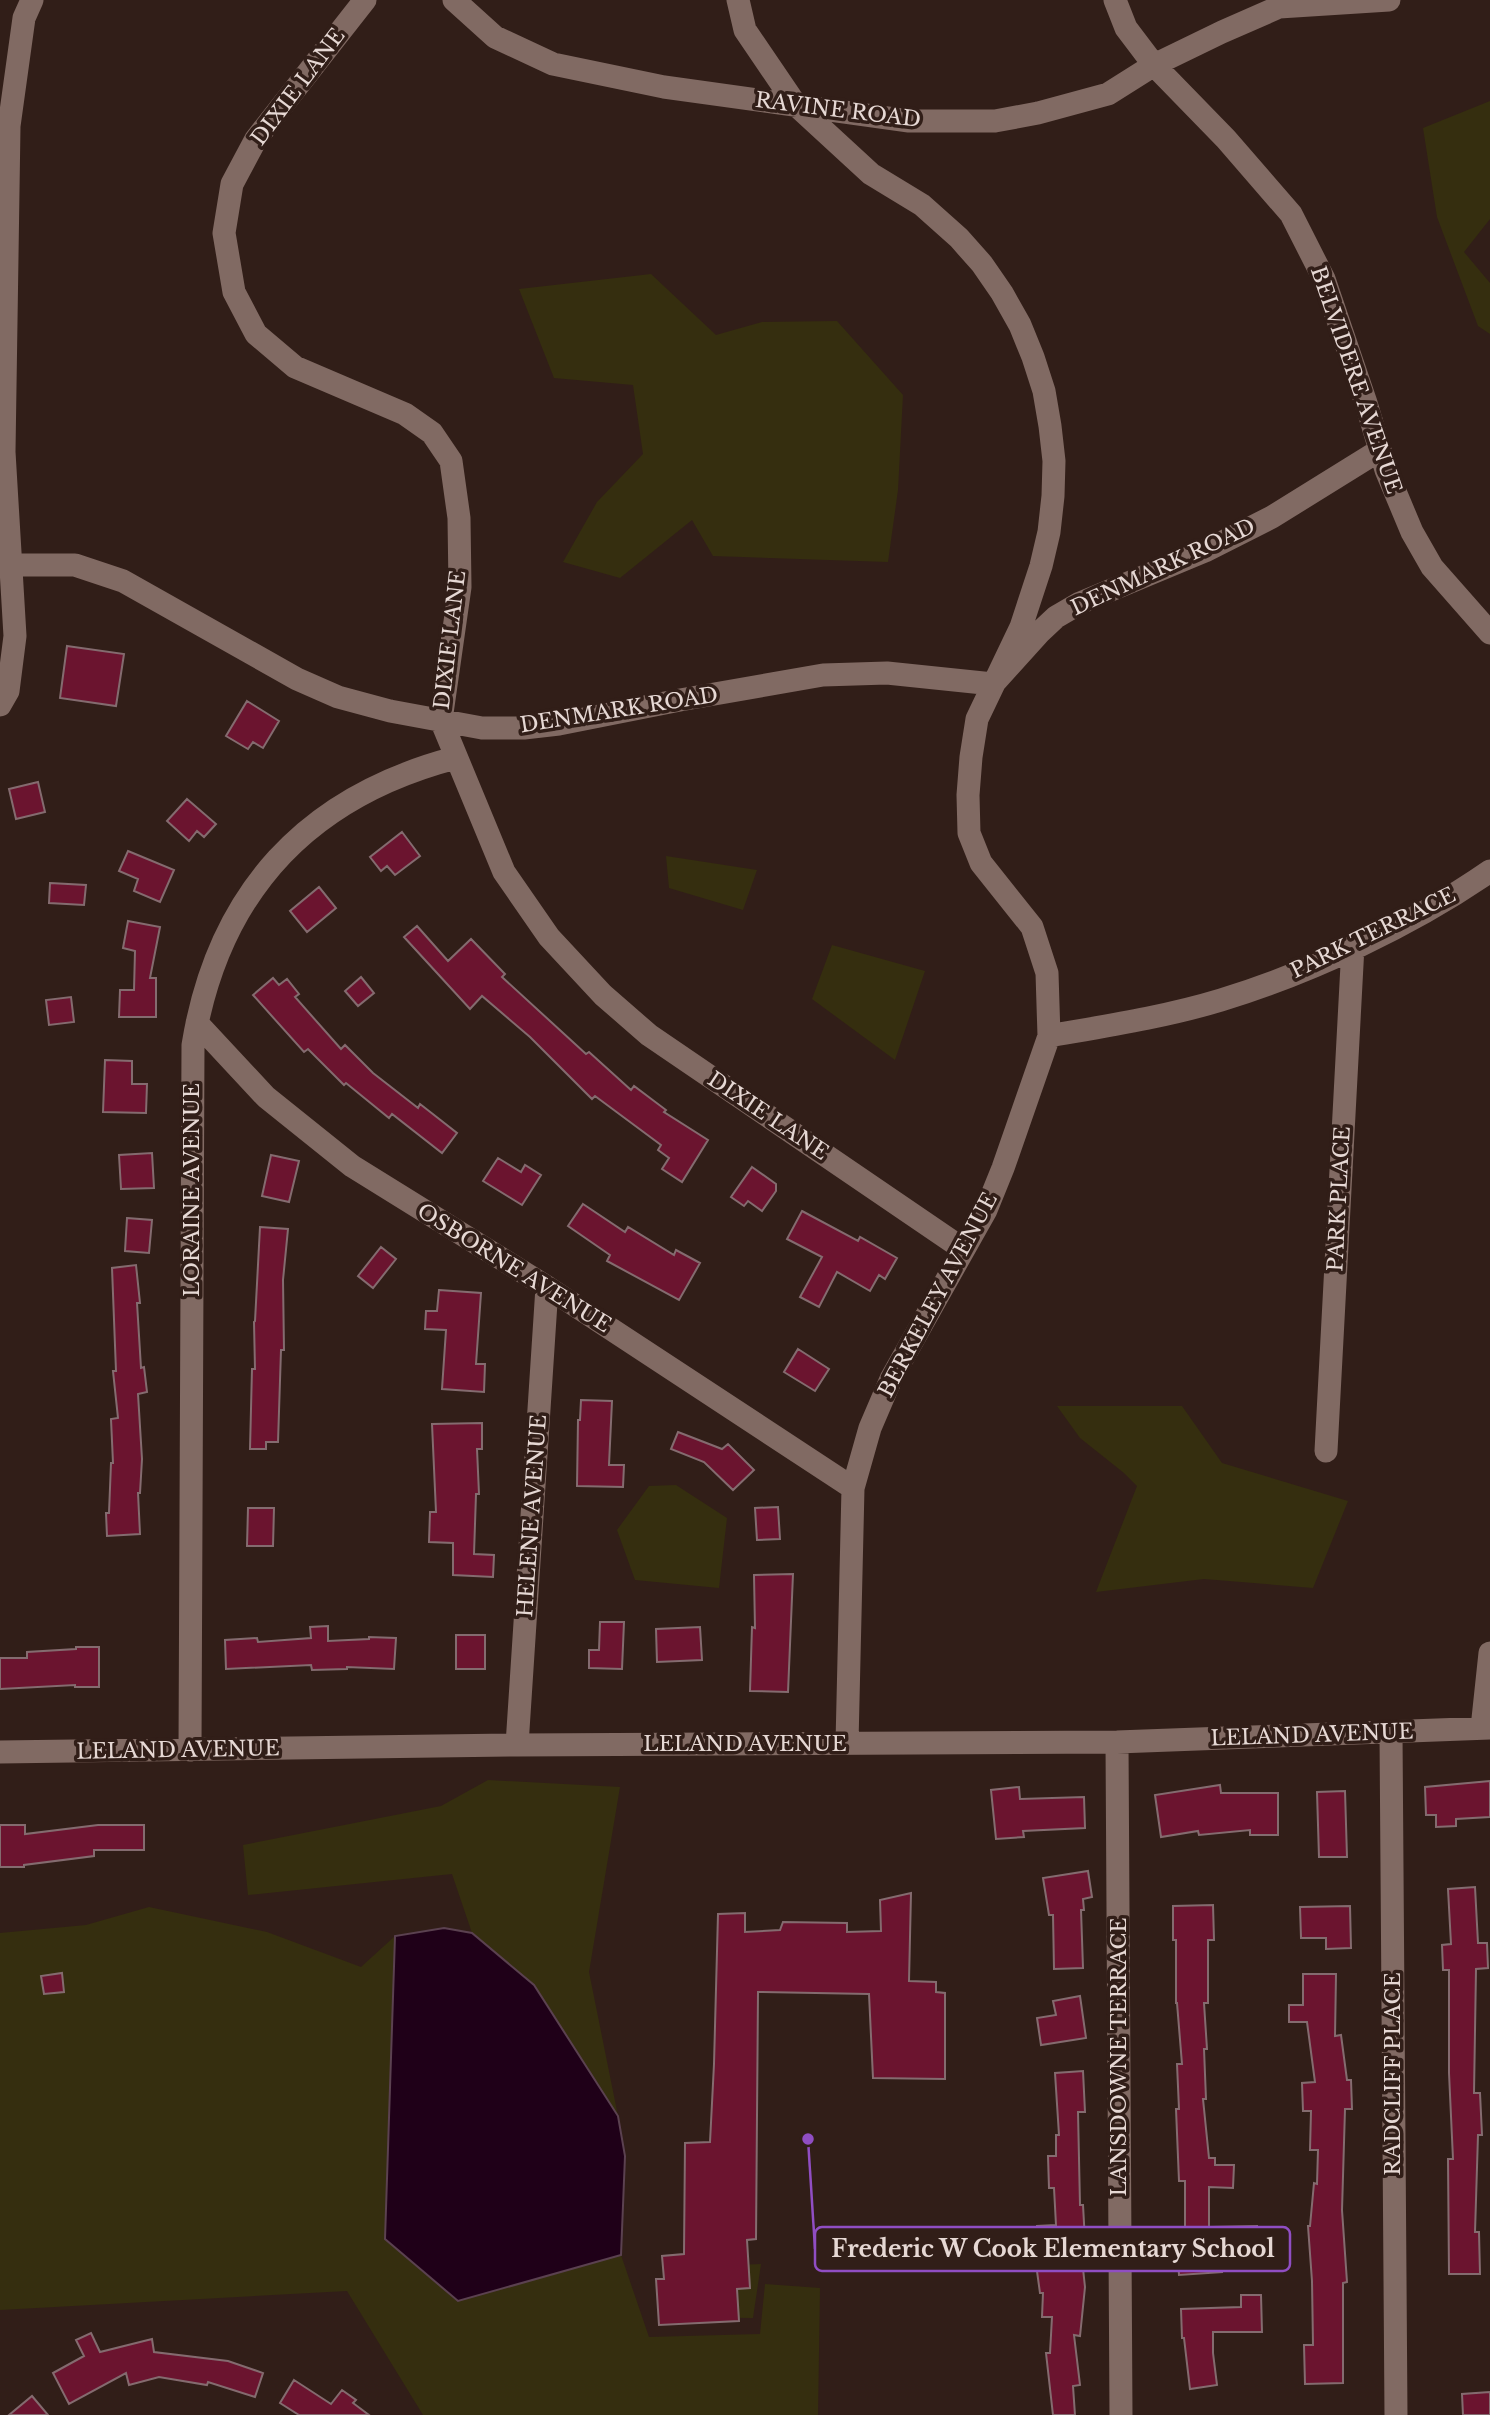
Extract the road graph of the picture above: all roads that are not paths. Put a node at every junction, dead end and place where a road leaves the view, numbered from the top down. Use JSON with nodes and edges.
{"nodes":[{"id":1,"x":32,"y":0,"type":"edge"},
{"id":2,"x":365,"y":0,"type":"edge"},
{"id":3,"x":454,"y":0,"type":"edge"},
{"id":4,"x":737,"y":0,"type":"edge"},
{"id":5,"x":1115,"y":0,"type":"edge"},
{"id":6,"x":1389,"y":0,"type":"edge"},
{"id":7,"x":1154,"y":65,"type":"junction"},
{"id":8,"x":796,"y":106,"type":"junction"},
{"id":9,"x":1380,"y":450,"type":"junction"},
{"id":10,"x":10,"y":565,"type":"junction"},
{"id":11,"x":1490,"y":633,"type":"edge"},
{"id":12,"x":993,"y":684,"type":"junction"},
{"id":13,"x":0,"y":705,"type":"edge"},
{"id":14,"x":440,"y":720,"type":"junction"},
{"id":15,"x":455,"y":758,"type":"junction"},
{"id":16,"x":1490,"y":870,"type":"edge"},
{"id":17,"x":1353,"y":946,"type":"junction"},
{"id":18,"x":197,"y":1023,"type":"junction"},
{"id":19,"x":1049,"y":1036,"type":"junction"},
{"id":20,"x":963,"y":1249,"type":"junction"},
{"id":21,"x":547,"y":1287,"type":"junction"},
{"id":22,"x":1325,"y":1451,"type":"dead end"},
{"id":23,"x":853,"y":1488,"type":"junction"},
{"id":24,"x":1490,"y":1653,"type":"edge"},
{"id":25,"x":1486,"y":1728,"type":"edge"},
{"id":26,"x":1391,"y":1733,"type":"junction"},
{"id":27,"x":1117,"y":1742,"type":"junction"},
{"id":28,"x":847,"y":1743,"type":"junction"},
{"id":29,"x":517,"y":1745,"type":"junction"},
{"id":30,"x":190,"y":1750,"type":"junction"},
{"id":31,"x":0,"y":1752,"type":"edge"},
{"id":32,"x":1121,"y":2415,"type":"edge"},
{"id":33,"x":1396,"y":2415,"type":"edge"}],
"edges":[{"from":1,"to":10,"type":"street"},
{"from":2,"to":14,"type":"street","name":"DIXIE LANE"},
{"from":3,"to":8,"type":"street","name":"RAVINE ROAD"},
{"from":4,"to":8,"type":"street","name":"BERKELEY AVENUE"},
{"from":5,"to":7,"type":"street","name":"BELVIDERE AVENUE"},
{"from":6,"to":7,"type":"street","name":"RAVINE ROAD"},
{"from":7,"to":8,"type":"street","name":"RAVINE ROAD"},
{"from":7,"to":9,"type":"street","name":"BELVIDERE AVENUE"},
{"from":8,"to":12,"type":"street","name":"BERKELEY AVENUE"},
{"from":9,"to":11,"type":"street","name":"BELVIDERE AVENUE"},
{"from":9,"to":12,"type":"street","name":"DENMARK ROAD"},
{"from":10,"to":13,"type":"street"},
{"from":10,"to":14,"type":"street","name":"DENMARK ROAD"},
{"from":12,"to":14,"type":"street","name":"DENMARK ROAD"},
{"from":12,"to":19,"type":"street","name":"BERKELEY AVENUE"},
{"from":14,"to":15,"type":"street","name":"DIXIE LANE"},
{"from":15,"to":18,"type":"street","name":"LORAINE AVENUE"},
{"from":15,"to":20,"type":"street","name":"DIXIE LANE"},
{"from":16,"to":17,"type":"street","name":"PARK TERRACE"},
{"from":17,"to":19,"type":"street","name":"PARK TERRACE"},
{"from":17,"to":22,"type":"street","name":"PARK PLACE"},
{"from":18,"to":21,"type":"street","name":"OSBORNE AVENUE"},
{"from":18,"to":30,"type":"street","name":"LORAINE AVENUE"},
{"from":19,"to":20,"type":"street","name":"BERKELEY AVENUE"},
{"from":20,"to":23,"type":"street","name":"BERKELEY AVENUE"},
{"from":21,"to":23,"type":"street","name":"OSBORNE AVENUE"},
{"from":21,"to":29,"type":"street","name":"HELENE AVENUE"},
{"from":23,"to":28,"type":"street","name":"BERKELEY AVENUE"},
{"from":24,"to":25,"type":"street"},
{"from":25,"to":26,"type":"street","name":"LELAND AVENUE"},
{"from":26,"to":27,"type":"street","name":"LELAND AVENUE"},
{"from":26,"to":33,"type":"street","name":"RADCLIFF PLACE"},
{"from":27,"to":28,"type":"street","name":"LELAND AVENUE"},
{"from":27,"to":32,"type":"street","name":"LANSDOWNE TERRACE"},
{"from":28,"to":29,"type":"street","name":"LELAND AVENUE"},
{"from":29,"to":30,"type":"street","name":"LELAND AVENUE"},
{"from":30,"to":31,"type":"street","name":"LELAND AVENUE"}]}
